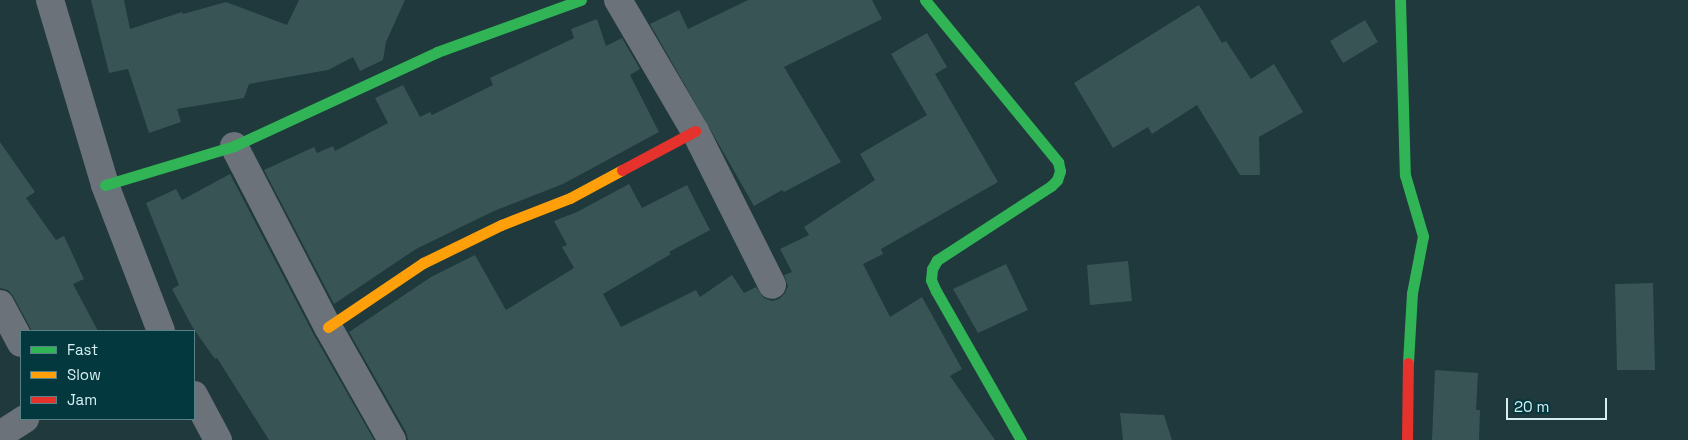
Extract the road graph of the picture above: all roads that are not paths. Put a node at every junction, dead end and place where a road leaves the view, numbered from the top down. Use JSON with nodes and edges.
{"nodes":[{"id":1,"x":50,"y":0,"type":"edge"},
{"id":2,"x":581,"y":0,"type":"edge"},
{"id":3,"x":618,"y":0,"type":"edge"},
{"id":4,"x":925,"y":0,"type":"edge"},
{"id":5,"x":1400,"y":0,"type":"edge"},
{"id":6,"x":695,"y":131,"type":"junction"},
{"id":7,"x":234,"y":146,"type":"junction"},
{"id":8,"x":105,"y":185,"type":"junction"},
{"id":9,"x":772,"y":285,"type":"dead end"},
{"id":10,"x":0,"y":304,"type":"edge"},
{"id":11,"x":328,"y":327,"type":"junction"},
{"id":12,"x":161,"y":330,"type":"edge"},
{"id":13,"x":20,"y":341,"type":"edge"},
{"id":14,"x":195,"y":397,"type":"edge"},
{"id":15,"x":23,"y":420,"type":"edge"},
{"id":16,"x":0,"y":435,"type":"edge"},
{"id":17,"x":218,"y":440,"type":"edge"},
{"id":18,"x":392,"y":440,"type":"edge"},
{"id":19,"x":1021,"y":440,"type":"edge"},
{"id":20,"x":1407,"y":440,"type":"edge"}],
"edges":[{"from":1,"to":8,"type":"street"},
{"from":2,"to":7,"type":"street"},
{"from":3,"to":6,"type":"street"},
{"from":4,"to":19,"type":"street"},
{"from":5,"to":20,"type":"street"},
{"from":6,"to":9,"type":"street"},
{"from":6,"to":11,"type":"street"},
{"from":7,"to":8,"type":"street"},
{"from":7,"to":11,"type":"street"},
{"from":8,"to":12,"type":"street"},
{"from":10,"to":13,"type":"street"},
{"from":11,"to":18,"type":"street"},
{"from":14,"to":17,"type":"street"},
{"from":15,"to":16,"type":"street"}]}
